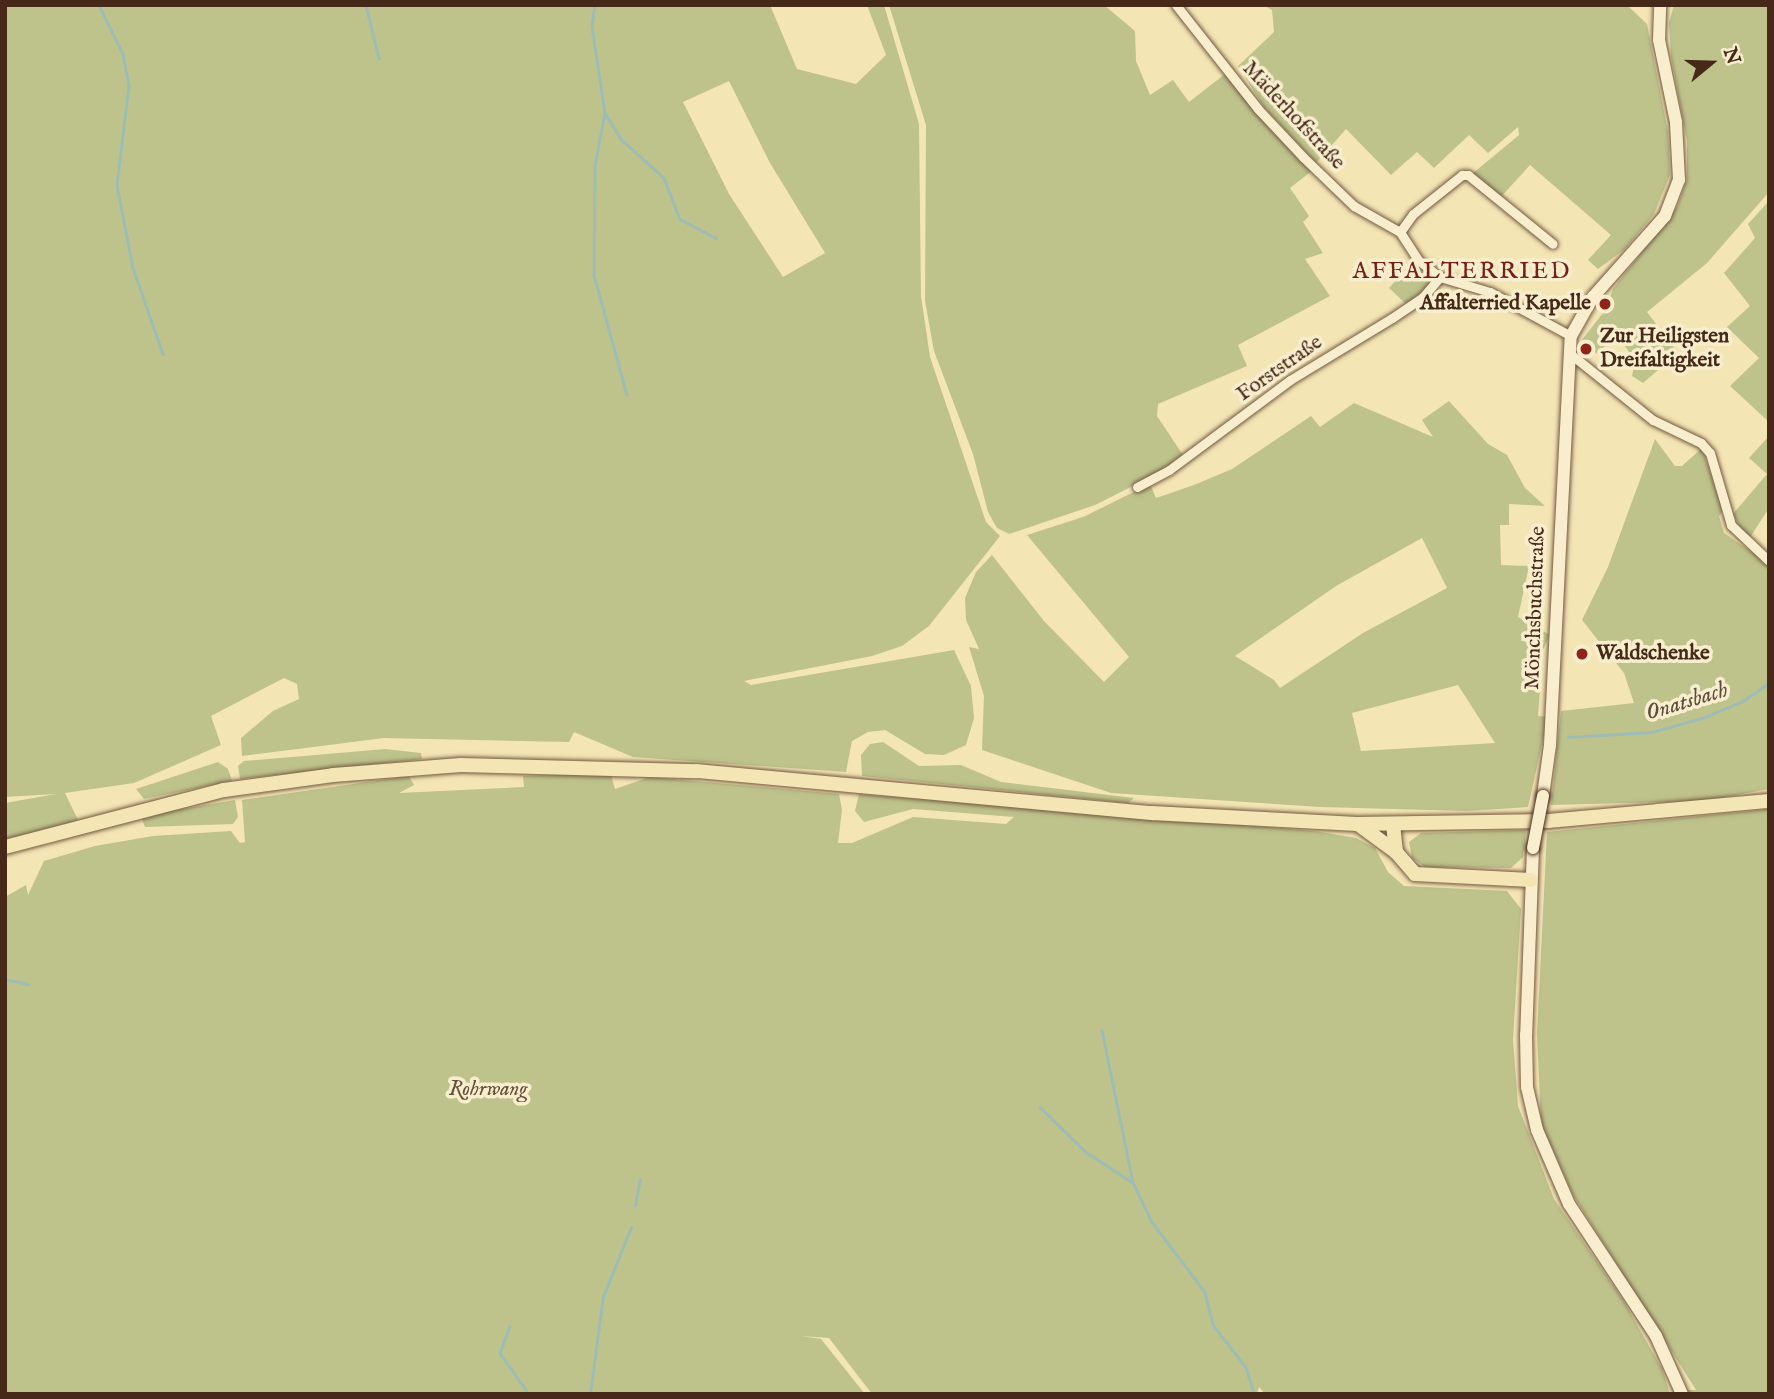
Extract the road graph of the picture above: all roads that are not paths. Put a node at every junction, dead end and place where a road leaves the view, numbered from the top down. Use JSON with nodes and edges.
{"nodes":[{"id":1,"x":1176,"y":5,"type":"edge"},
{"id":2,"x":1660,"y":5,"type":"edge"},
{"id":3,"x":1400,"y":232,"type":"junction"},
{"id":4,"x":1553,"y":244,"type":"dead end"},
{"id":5,"x":1440,"y":277,"type":"junction"},
{"id":6,"x":1571,"y":336,"type":"junction"},
{"id":7,"x":1569,"y":352,"type":"junction"},
{"id":8,"x":1137,"y":487,"type":"dead end"},
{"id":9,"x":1769,"y":561,"type":"edge"},
{"id":10,"x":1769,"y":801,"type":"edge"},
{"id":11,"x":1357,"y":824,"type":"junction"},
{"id":12,"x":1393,"y":824,"type":"junction"},
{"id":13,"x":5,"y":847,"type":"edge"},
{"id":14,"x":1396,"y":852,"type":"junction"},
{"id":15,"x":1531,"y":880,"type":"junction"},
{"id":16,"x":1682,"y":1394,"type":"edge"}],
"edges":[{"from":1,"to":3,"type":"street","name":"Mäderhofstraße"},
{"from":2,"to":6,"type":"street","name":"Mönchsbuchstraße"},
{"from":3,"to":4,"type":"street"},
{"from":3,"to":5,"type":"street"},
{"from":5,"to":6,"type":"street"},
{"from":5,"to":8,"type":"street","name":"Forststraße"},
{"from":6,"to":7,"type":"street","name":"Mönchsbuchstraße"},
{"from":7,"to":9,"type":"street"},
{"from":7,"to":15,"type":"street","name":"Mönchsbuchstraße","bridge":true},
{"from":10,"to":12,"type":"main road"},
{"from":11,"to":12,"type":"main road"},
{"from":11,"to":13,"type":"main road"},
{"from":11,"to":14,"type":"main road"},
{"from":12,"to":14,"type":"main road"},
{"from":14,"to":15,"type":"main road"},
{"from":15,"to":16,"type":"street","name":"Mönchsbuchstraße"}]}
